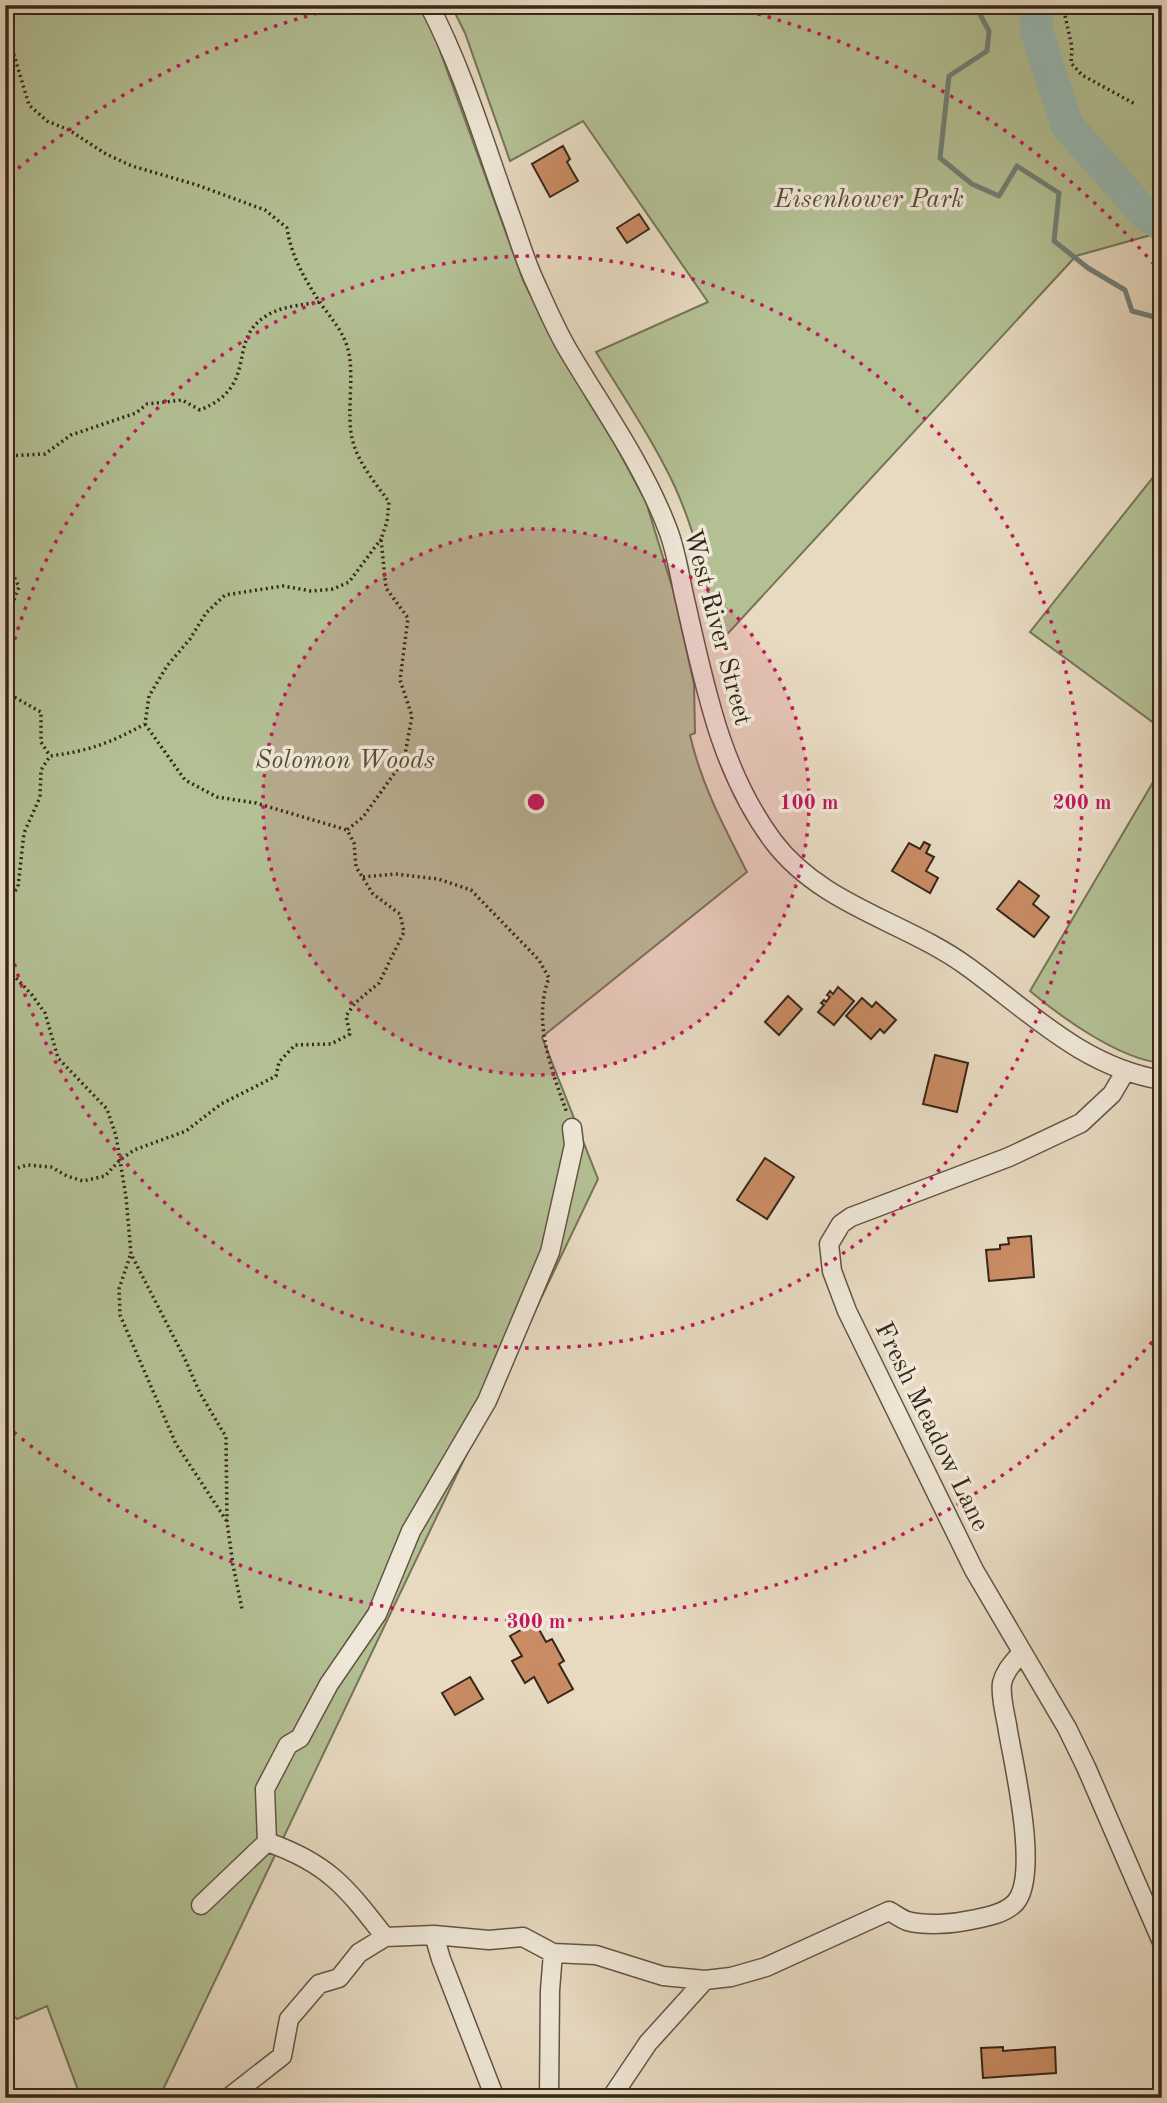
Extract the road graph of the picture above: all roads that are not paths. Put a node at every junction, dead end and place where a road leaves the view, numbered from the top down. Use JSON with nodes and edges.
{"nodes":[{"id":1,"x":429,"y":5,"type":"edge"},
{"id":2,"x":1125,"y":1072,"type":"junction"},
{"id":3,"x":1162,"y":1080,"type":"edge"},
{"id":4,"x":572,"y":1128,"type":"road end"},
{"id":5,"x":1022,"y":1652,"type":"junction"},
{"id":6,"x":267,"y":1842,"type":"junction"},
{"id":7,"x":201,"y":1905,"type":"dead end"},
{"id":8,"x":434,"y":1935,"type":"junction"},
{"id":9,"x":385,"y":1937,"type":"junction"},
{"id":10,"x":1162,"y":1942,"type":"edge"},
{"id":11,"x":554,"y":1953,"type":"junction"},
{"id":12,"x":705,"y":1980,"type":"junction"},
{"id":13,"x":233,"y":2098,"type":"edge"},
{"id":14,"x":495,"y":2098,"type":"edge"},
{"id":15,"x":549,"y":2098,"type":"edge"},
{"id":16,"x":611,"y":2098,"type":"edge"}],
"edges":[{"from":1,"to":2,"type":"street","name":"West River Street"},
{"from":2,"to":3,"type":"street","name":"West River Street"},
{"from":2,"to":5,"type":"street","name":"Fresh Meadow Lane"},
{"from":4,"to":6,"type":"street"},
{"from":5,"to":10,"type":"street","name":"Fresh Meadow Lane"},
{"from":5,"to":12,"type":"street"},
{"from":6,"to":7,"type":"street"},
{"from":6,"to":9,"type":"street"},
{"from":8,"to":9,"type":"street"},
{"from":8,"to":11,"type":"street"},
{"from":8,"to":14,"type":"street"},
{"from":9,"to":13,"type":"street"},
{"from":11,"to":12,"type":"street"},
{"from":11,"to":15,"type":"street"},
{"from":12,"to":16,"type":"street"}]}
